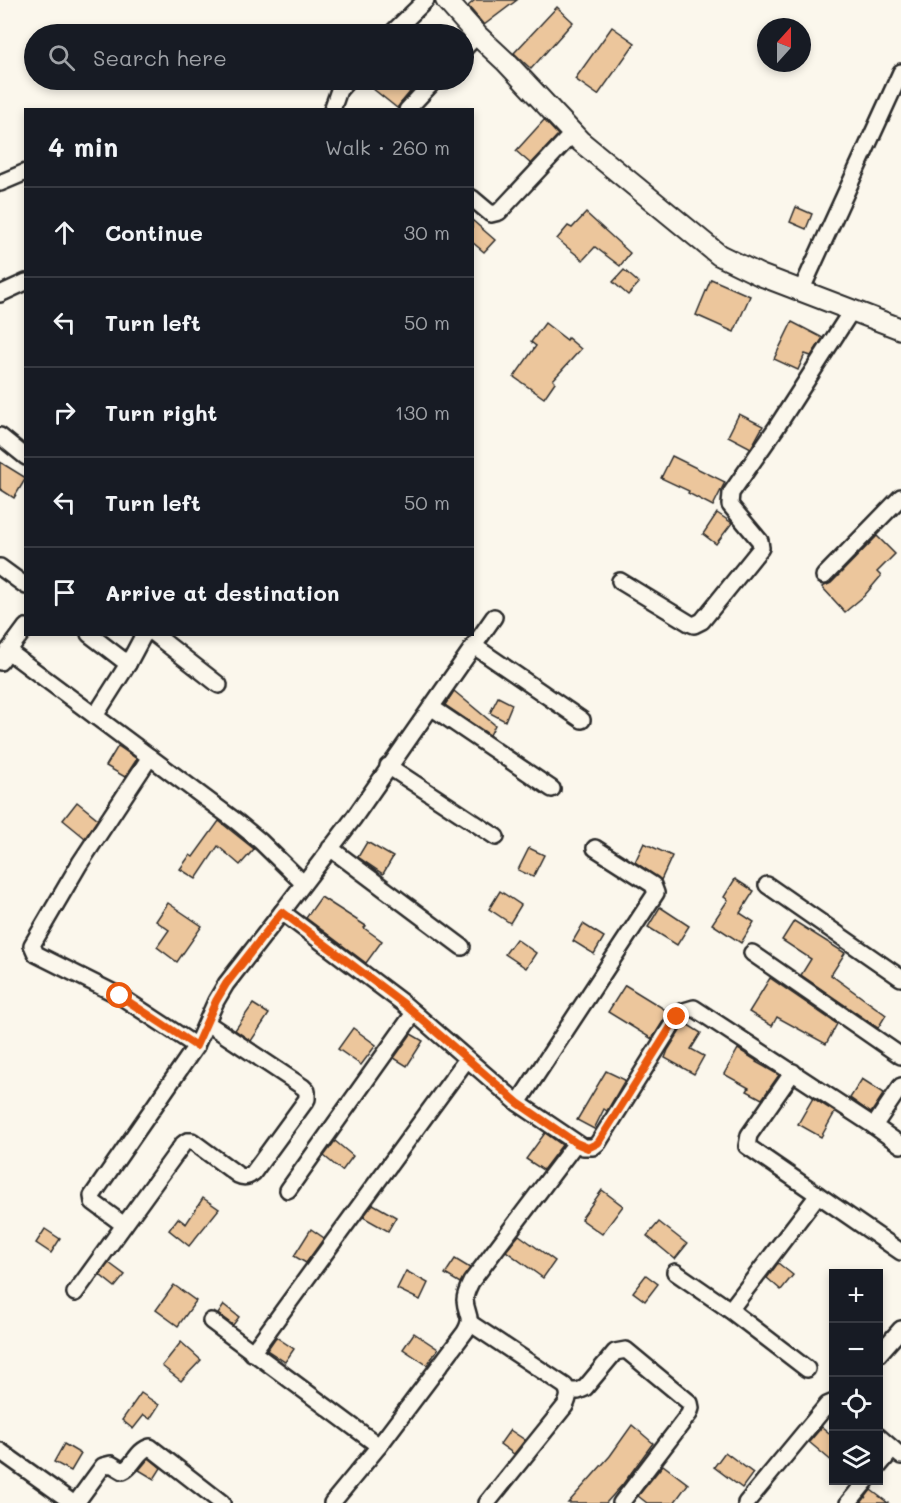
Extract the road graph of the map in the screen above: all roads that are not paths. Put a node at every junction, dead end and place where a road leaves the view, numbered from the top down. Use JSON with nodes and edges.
{"nodes":[{"id":1,"x":426,"y":0,"type":"edge"},
{"id":2,"x":446,"y":0,"type":"edge"},
{"id":3,"x":401,"y":24,"type":"edge"},
{"id":4,"x":460,"y":24,"type":"edge"},
{"id":5,"x":474,"y":44,"type":"edge"},
{"id":6,"x":901,"y":72,"type":"edge"},
{"id":7,"x":339,"y":90,"type":"edge"},
{"id":8,"x":426,"y":90,"type":"edge"},
{"id":9,"x":333,"y":108,"type":"edge"},
{"id":10,"x":409,"y":108,"type":"edge"},
{"id":11,"x":573,"y":133,"type":"junction"},
{"id":12,"x":24,"y":173,"type":"edge"},
{"id":13,"x":0,"y":183,"type":"edge"},
{"id":14,"x":474,"y":200,"type":"edge"},
{"id":15,"x":24,"y":283,"type":"edge"},
{"id":16,"x":801,"y":291,"type":"junction"},
{"id":17,"x":0,"y":294,"type":"edge"},
{"id":18,"x":852,"y":310,"type":"junction"},
{"id":19,"x":901,"y":328,"type":"edge"},
{"id":20,"x":0,"y":436,"type":"edge"},
{"id":21,"x":24,"y":455,"type":"edge"},
{"id":22,"x":901,"y":497,"type":"edge"},
{"id":23,"x":0,"y":567,"type":"edge"},
{"id":24,"x":824,"y":576,"type":"dead end"},
{"id":25,"x":620,"y":581,"type":"dead end"},
{"id":26,"x":24,"y":585,"type":"edge"},
{"id":27,"x":494,"y":617,"type":"dead end"},
{"id":28,"x":24,"y":630,"type":"edge"},
{"id":29,"x":92,"y":636,"type":"edge"},
{"id":30,"x":143,"y":636,"type":"edge"},
{"id":31,"x":157,"y":636,"type":"edge"},
{"id":32,"x":474,"y":646,"type":"junction"},
{"id":33,"x":4,"y":657,"type":"edge"},
{"id":34,"x":128,"y":664,"type":"junction"},
{"id":35,"x":219,"y":685,"type":"dead end"},
{"id":36,"x":430,"y":707,"type":"junction"},
{"id":37,"x":95,"y":716,"type":"junction"},
{"id":38,"x":582,"y":720,"type":"dead end"},
{"id":39,"x":150,"y":757,"type":"junction"},
{"id":40,"x":388,"y":766,"type":"junction"},
{"id":41,"x":552,"y":789,"type":"dead end"},
{"id":42,"x":496,"y":837,"type":"dead end"},
{"id":43,"x":330,"y":849,"type":"junction"},
{"id":44,"x":595,"y":849,"type":"dead end"},
{"id":45,"x":303,"y":883,"type":"junction"},
{"id":46,"x":767,"y":885,"type":"dead end"},
{"id":47,"x":282,"y":912,"type":"junction"},
{"id":48,"x":462,"y":947,"type":"dead end"},
{"id":49,"x":752,"y":953,"type":"dead end"},
{"id":50,"x":901,"y":978,"type":"edge"},
{"id":51,"x":414,"y":1013,"type":"junction"},
{"id":52,"x":207,"y":1023,"type":"junction"},
{"id":53,"x":196,"y":1046,"type":"junction"},
{"id":54,"x":901,"y":1056,"type":"edge"},
{"id":55,"x":467,"y":1059,"type":"junction"},
{"id":56,"x":793,"y":1072,"type":"junction"},
{"id":57,"x":901,"y":1086,"type":"edge"},
{"id":58,"x":518,"y":1103,"type":"junction"},
{"id":59,"x":874,"y":1126,"type":"junction"},
{"id":60,"x":576,"y":1143,"type":"junction"},
{"id":61,"x":901,"y":1145,"type":"edge"},
{"id":62,"x":288,"y":1190,"type":"dead end"},
{"id":63,"x":818,"y":1195,"type":"junction"},
{"id":64,"x":124,"y":1226,"type":"junction"},
{"id":65,"x":901,"y":1252,"type":"edge"},
{"id":66,"x":675,"y":1272,"type":"dead end"},
{"id":67,"x":75,"y":1293,"type":"dead end"},
{"id":68,"x":730,"y":1310,"type":"junction"},
{"id":69,"x":211,"y":1321,"type":"dead end"},
{"id":70,"x":470,"y":1323,"type":"junction"},
{"id":71,"x":901,"y":1329,"type":"edge"},
{"id":72,"x":883,"y":1350,"type":"edge"},
{"id":73,"x":252,"y":1353,"type":"junction"},
{"id":74,"x":807,"y":1369,"type":"dead end"},
{"id":75,"x":569,"y":1391,"type":"junction"},
{"id":76,"x":829,"y":1404,"type":"edge"},
{"id":77,"x":883,"y":1440,"type":"edge"},
{"id":78,"x":379,"y":1446,"type":"junction"},
{"id":79,"x":0,"y":1451,"type":"edge"},
{"id":80,"x":897,"y":1453,"type":"edge"},
{"id":81,"x":883,"y":1464,"type":"edge"},
{"id":82,"x":863,"y":1485,"type":"edge"},
{"id":83,"x":75,"y":1503,"type":"edge"},
{"id":84,"x":222,"y":1503,"type":"edge"},
{"id":85,"x":332,"y":1503,"type":"edge"},
{"id":86,"x":487,"y":1503,"type":"edge"},
{"id":87,"x":621,"y":1503,"type":"edge"},
{"id":88,"x":746,"y":1503,"type":"edge"},
{"id":89,"x":848,"y":1503,"type":"edge"}],
"edges":[{"from":1,"to":3,"type":"street"},
{"from":2,"to":4,"type":"street"},
{"from":5,"to":11,"type":"street"},
{"from":6,"to":16,"type":"street"},
{"from":7,"to":9,"type":"street"},
{"from":8,"to":10,"type":"street"},
{"from":11,"to":14,"type":"street"},
{"from":11,"to":16,"type":"street"},
{"from":12,"to":13,"type":"street"},
{"from":15,"to":17,"type":"street"},
{"from":16,"to":18,"type":"street"},
{"from":18,"to":19,"type":"street"},
{"from":18,"to":25,"type":"street"},
{"from":20,"to":21,"type":"street"},
{"from":22,"to":24,"type":"street"},
{"from":23,"to":26,"type":"street"},
{"from":27,"to":32,"type":"street"},
{"from":28,"to":33,"type":"street"},
{"from":29,"to":34,"type":"street"},
{"from":30,"to":34,"type":"street"},
{"from":31,"to":35,"type":"street"},
{"from":32,"to":36,"type":"street"},
{"from":32,"to":38,"type":"street"},
{"from":33,"to":37,"type":"street"},
{"from":34,"to":37,"type":"street"},
{"from":36,"to":40,"type":"street"},
{"from":36,"to":41,"type":"street"},
{"from":37,"to":39,"type":"street"},
{"from":39,"to":45,"type":"street"},
{"from":39,"to":53,"type":"street"},
{"from":40,"to":42,"type":"street"},
{"from":40,"to":43,"type":"street"},
{"from":43,"to":45,"type":"street"},
{"from":43,"to":48,"type":"street"},
{"from":44,"to":58,"type":"street"},
{"from":45,"to":47,"type":"street"},
{"from":46,"to":50,"type":"street"},
{"from":47,"to":51,"type":"street"},
{"from":47,"to":52,"type":"street"},
{"from":49,"to":54,"type":"street"},
{"from":51,"to":55,"type":"street"},
{"from":51,"to":62,"type":"street"},
{"from":52,"to":53,"type":"street"},
{"from":52,"to":64,"type":"street"},
{"from":53,"to":64,"type":"street"},
{"from":55,"to":58,"type":"street"},
{"from":55,"to":73,"type":"street"},
{"from":56,"to":59,"type":"street"},
{"from":56,"to":60,"type":"street"},
{"from":56,"to":63,"type":"street"},
{"from":57,"to":59,"type":"street"},
{"from":58,"to":60,"type":"street"},
{"from":59,"to":61,"type":"street"},
{"from":60,"to":70,"type":"street"},
{"from":63,"to":65,"type":"street"},
{"from":63,"to":68,"type":"street"},
{"from":64,"to":67,"type":"street"},
{"from":66,"to":68,"type":"street"},
{"from":68,"to":74,"type":"street"},
{"from":69,"to":73,"type":"street"},
{"from":70,"to":75,"type":"street"},
{"from":70,"to":78,"type":"street"},
{"from":71,"to":72,"type":"street"},
{"from":73,"to":78,"type":"street"},
{"from":75,"to":86,"type":"street"},
{"from":75,"to":87,"type":"street"},
{"from":76,"to":88,"type":"street"},
{"from":77,"to":80,"type":"street"},
{"from":78,"to":85,"type":"street"},
{"from":79,"to":83,"type":"street"},
{"from":80,"to":81,"type":"street"},
{"from":82,"to":89,"type":"street"},
{"from":83,"to":84,"type":"street"}]}
